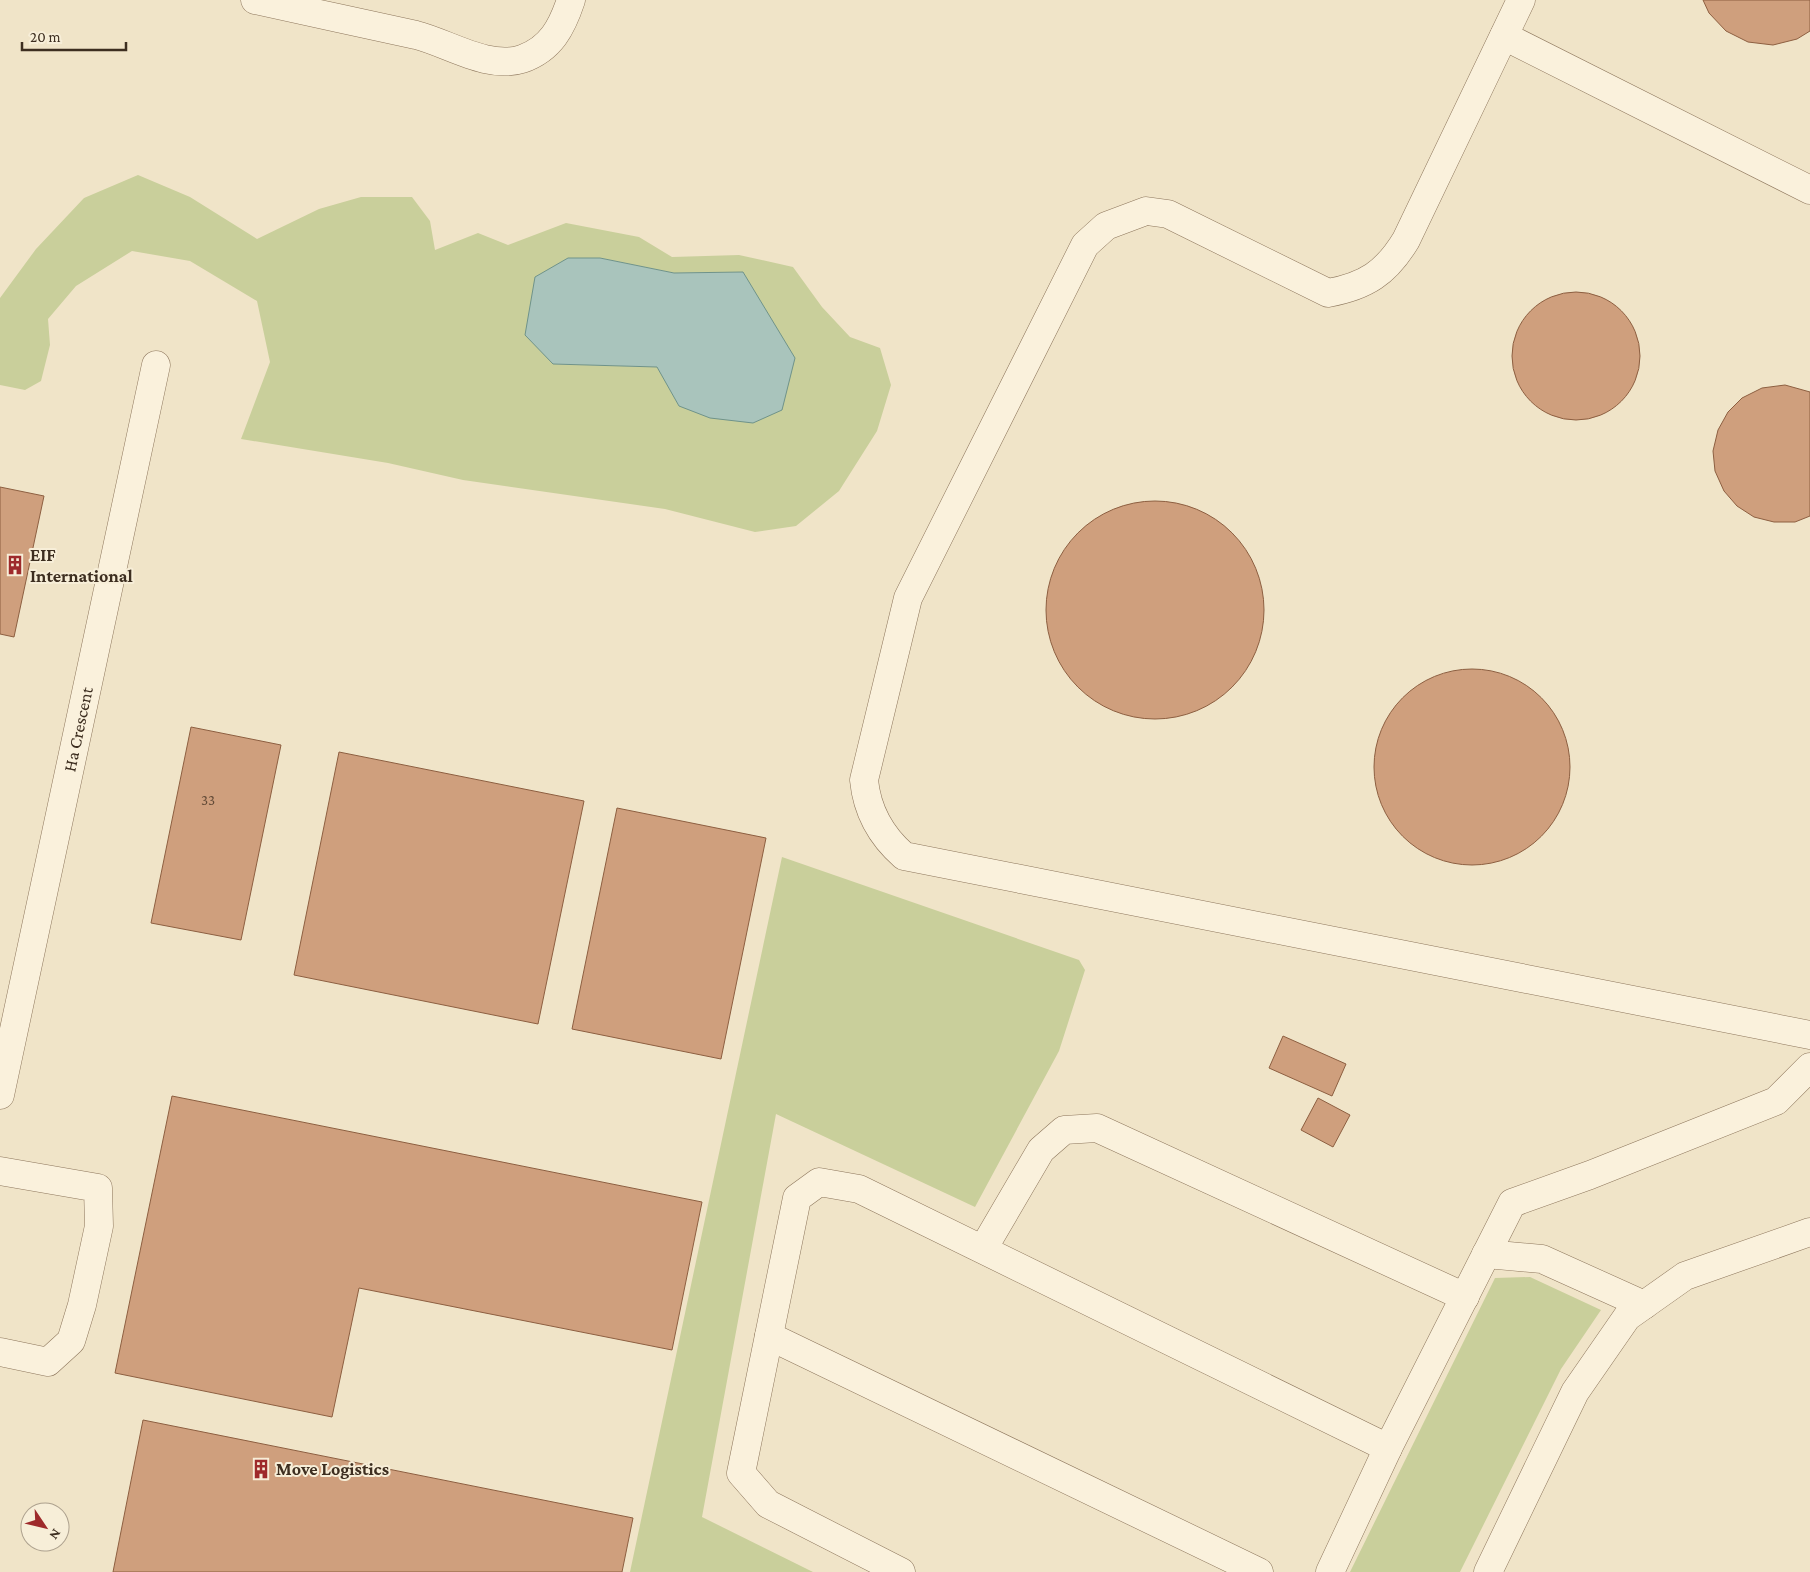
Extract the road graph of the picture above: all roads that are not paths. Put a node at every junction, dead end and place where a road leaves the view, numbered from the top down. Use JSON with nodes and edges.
{"nodes":[{"id":1,"x":255,"y":0,"type":"edge"},
{"id":2,"x":571,"y":0,"type":"edge"},
{"id":3,"x":1522,"y":0,"type":"edge"},
{"id":4,"x":1504,"y":36,"type":"junction"},
{"id":5,"x":1810,"y":190,"type":"edge"},
{"id":6,"x":156,"y":365,"type":"dead end"},
{"id":7,"x":1810,"y":1035,"type":"edge"},
{"id":8,"x":1810,"y":1067,"type":"edge"},
{"id":9,"x":0,"y":1095,"type":"edge"},
{"id":10,"x":0,"y":1171,"type":"edge"},
{"id":11,"x":1810,"y":1232,"type":"edge"},
{"id":12,"x":983,"y":1250,"type":"junction"},
{"id":13,"x":1486,"y":1254,"type":"junction"},
{"id":14,"x":1465,"y":1297,"type":"junction"},
{"id":15,"x":1644,"y":1305,"type":"junction"},
{"id":16,"x":769,"y":1336,"type":"junction"},
{"id":17,"x":0,"y":1352,"type":"edge"},
{"id":18,"x":1388,"y":1448,"type":"junction"},
{"id":19,"x":901,"y":1572,"type":"edge"},
{"id":20,"x":1259,"y":1572,"type":"edge"},
{"id":21,"x":1330,"y":1572,"type":"edge"},
{"id":22,"x":1488,"y":1572,"type":"edge"}],
"edges":[{"from":1,"to":2,"type":"street"},
{"from":3,"to":4,"type":"street"},
{"from":4,"to":5,"type":"street"},
{"from":4,"to":7,"type":"street"},
{"from":6,"to":9,"type":"street","name":"Ha Crescent"},
{"from":8,"to":13,"type":"street"},
{"from":10,"to":17,"type":"street"},
{"from":11,"to":15,"type":"street"},
{"from":12,"to":14,"type":"street"},
{"from":12,"to":16,"type":"street"},
{"from":12,"to":18,"type":"street"},
{"from":13,"to":14,"type":"street"},
{"from":13,"to":15,"type":"street"},
{"from":14,"to":18,"type":"street"},
{"from":15,"to":22,"type":"street"},
{"from":16,"to":19,"type":"street"},
{"from":16,"to":20,"type":"street"},
{"from":18,"to":21,"type":"street"}]}
